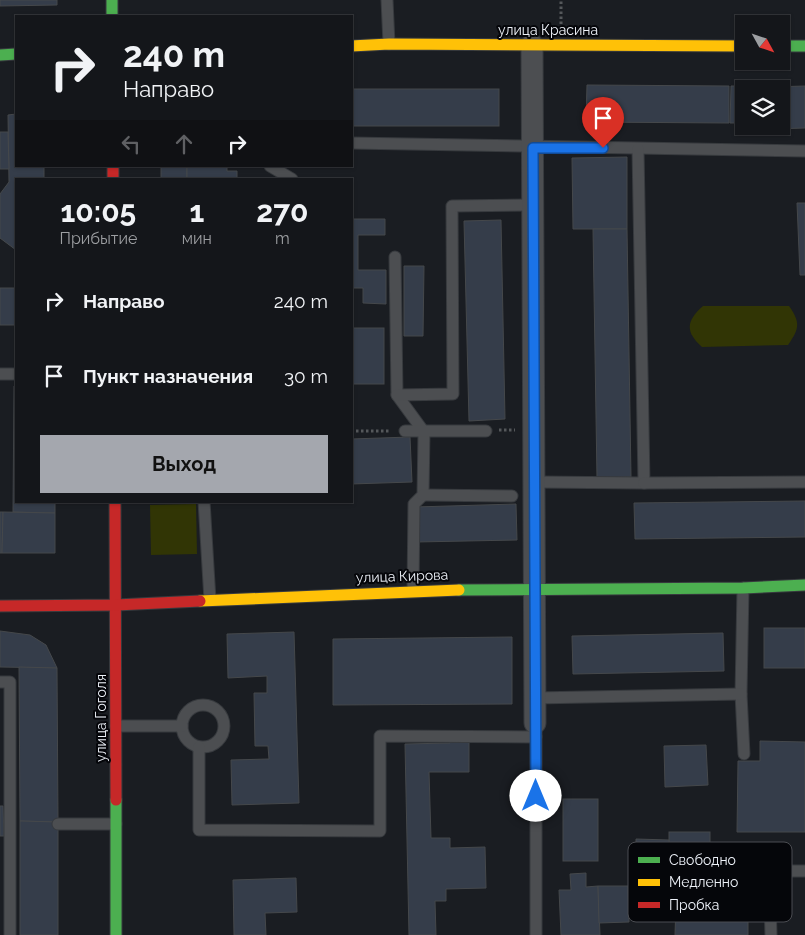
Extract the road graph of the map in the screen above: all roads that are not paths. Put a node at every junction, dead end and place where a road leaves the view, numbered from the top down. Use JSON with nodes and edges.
{"nodes":[{"id":1,"x":112,"y":0,"type":"edge"},
{"id":2,"x":387,"y":0,"type":"edge"},
{"id":3,"x":112,"y":15,"type":"edge"},
{"id":4,"x":389,"y":44,"type":"junction"},
{"id":5,"x":532,"y":45,"type":"junction"},
{"id":6,"x":353,"y":46,"type":"edge"},
{"id":7,"x":735,"y":46,"type":"edge"},
{"id":8,"x":790,"y":46,"type":"edge"},
{"id":9,"x":805,"y":46,"type":"edge"},
{"id":10,"x":15,"y":54,"type":"edge"},
{"id":11,"x":0,"y":55,"type":"edge"},
{"id":12,"x":353,"y":143,"type":"edge"},
{"id":13,"x":533,"y":148,"type":"junction"},
{"id":14,"x":638,"y":149,"type":"junction"},
{"id":15,"x":805,"y":151,"type":"edge"},
{"id":16,"x":272,"y":167,"type":"edge"},
{"id":17,"x":290,"y":178,"type":"edge"},
{"id":18,"x":533,"y":205,"type":"junction"},
{"id":19,"x":395,"y":257,"type":"dead end"},
{"id":20,"x":0,"y":374,"type":"edge"},
{"id":21,"x":15,"y":374,"type":"edge"},
{"id":22,"x":398,"y":395,"type":"junction"},
{"id":23,"x":405,"y":431,"type":"road end"},
{"id":24,"x":486,"y":431,"type":"road end"},
{"id":25,"x":424,"y":432,"type":"junction"},
{"id":26,"x":535,"y":482,"type":"junction"},
{"id":27,"x":805,"y":482,"type":"edge"},
{"id":28,"x":644,"y":483,"type":"junction"},
{"id":29,"x":423,"y":495,"type":"junction"},
{"id":30,"x":512,"y":496,"type":"dead end"},
{"id":31,"x":116,"y":503,"type":"edge"},
{"id":32,"x":204,"y":503,"type":"edge"},
{"id":33,"x":805,"y":585,"type":"edge"},
{"id":34,"x":535,"y":588,"type":"junction"},
{"id":35,"x":743,"y":588,"type":"junction"},
{"id":36,"x":413,"y":590,"type":"junction"},
{"id":37,"x":210,"y":600,"type":"junction"},
{"id":38,"x":116,"y":605,"type":"junction"},
{"id":39,"x":0,"y":606,"type":"edge"},
{"id":40,"x":0,"y":682,"type":"edge"},
{"id":41,"x":741,"y":694,"type":"junction"},
{"id":42,"x":535,"y":698,"type":"junction"},
{"id":43,"x":116,"y":726,"type":"junction"},
{"id":44,"x":182,"y":726,"type":"junction"},
{"id":45,"x":536,"y":730,"type":"junction"},
{"id":46,"x":199,"y":747,"type":"junction"},
{"id":47,"x":744,"y":754,"type":"dead end"},
{"id":48,"x":58,"y":824,"type":"dead end"},
{"id":49,"x":116,"y":824,"type":"junction"},
{"id":50,"x":792,"y":871,"type":"edge"},
{"id":51,"x":805,"y":871,"type":"edge"},
{"id":52,"x":771,"y":922,"type":"edge"},
{"id":53,"x":10,"y":935,"type":"edge"},
{"id":54,"x":116,"y":935,"type":"edge"},
{"id":55,"x":536,"y":935,"type":"edge"},
{"id":56,"x":771,"y":935,"type":"edge"}],
"edges":[{"from":1,"to":3,"type":"main road"},
{"from":2,"to":4,"type":"lane"},
{"from":4,"to":5,"type":"main road","name":"улица Красина"},
{"from":4,"to":6,"type":"main road","name":"улица Красина"},
{"from":5,"to":7,"type":"main road","name":"улица Красина"},
{"from":5,"to":13,"type":"street"},
{"from":8,"to":9,"type":"main road"},
{"from":10,"to":11,"type":"main road"},
{"from":12,"to":13,"type":"lane"},
{"from":13,"to":14,"type":"lane"},
{"from":13,"to":18,"type":"street"},
{"from":14,"to":15,"type":"lane"},
{"from":14,"to":28,"type":"lane"},
{"from":16,"to":17,"type":"lane"},
{"from":18,"to":22,"type":"lane"},
{"from":18,"to":26,"type":"street"},
{"from":19,"to":22,"type":"lane"},
{"from":20,"to":21,"type":"lane"},
{"from":22,"to":25,"type":"lane"},
{"from":23,"to":25,"type":"lane"},
{"from":24,"to":25,"type":"lane"},
{"from":25,"to":29,"type":"lane"},
{"from":26,"to":28,"type":"lane"},
{"from":26,"to":34,"type":"street"},
{"from":27,"to":28,"type":"lane"},
{"from":29,"to":30,"type":"lane"},
{"from":29,"to":36,"type":"lane"},
{"from":31,"to":38,"type":"main road","name":"улица Гоголя"},
{"from":32,"to":37,"type":"lane"},
{"from":33,"to":35,"type":"main road","name":"улица Кирова"},
{"from":34,"to":35,"type":"main road","name":"улица Кирова"},
{"from":34,"to":36,"type":"main road","name":"улица Кирова"},
{"from":34,"to":42,"type":"street"},
{"from":35,"to":41,"type":"lane"},
{"from":36,"to":37,"type":"main road","name":"улица Кирова"},
{"from":37,"to":38,"type":"main road","name":"улица Кирова"},
{"from":38,"to":39,"type":"main road","name":"улица Кирова"},
{"from":38,"to":43,"type":"main road","name":"улица Гоголя"},
{"from":40,"to":53,"type":"lane"},
{"from":41,"to":42,"type":"lane"},
{"from":41,"to":47,"type":"lane"},
{"from":42,"to":45,"type":"street"},
{"from":43,"to":44,"type":"lane"},
{"from":43,"to":49,"type":"main road","name":"улица Гоголя"},
{"from":44,"to":46,"type":"lane"},
{"from":44,"to":46,"type":"lane"},
{"from":45,"to":46,"type":"lane"},
{"from":45,"to":55,"type":"lane"},
{"from":48,"to":49,"type":"lane"},
{"from":49,"to":54,"type":"main road","name":"улица Гоголя"},
{"from":50,"to":51,"type":"lane"},
{"from":52,"to":56,"type":"lane"}]}
